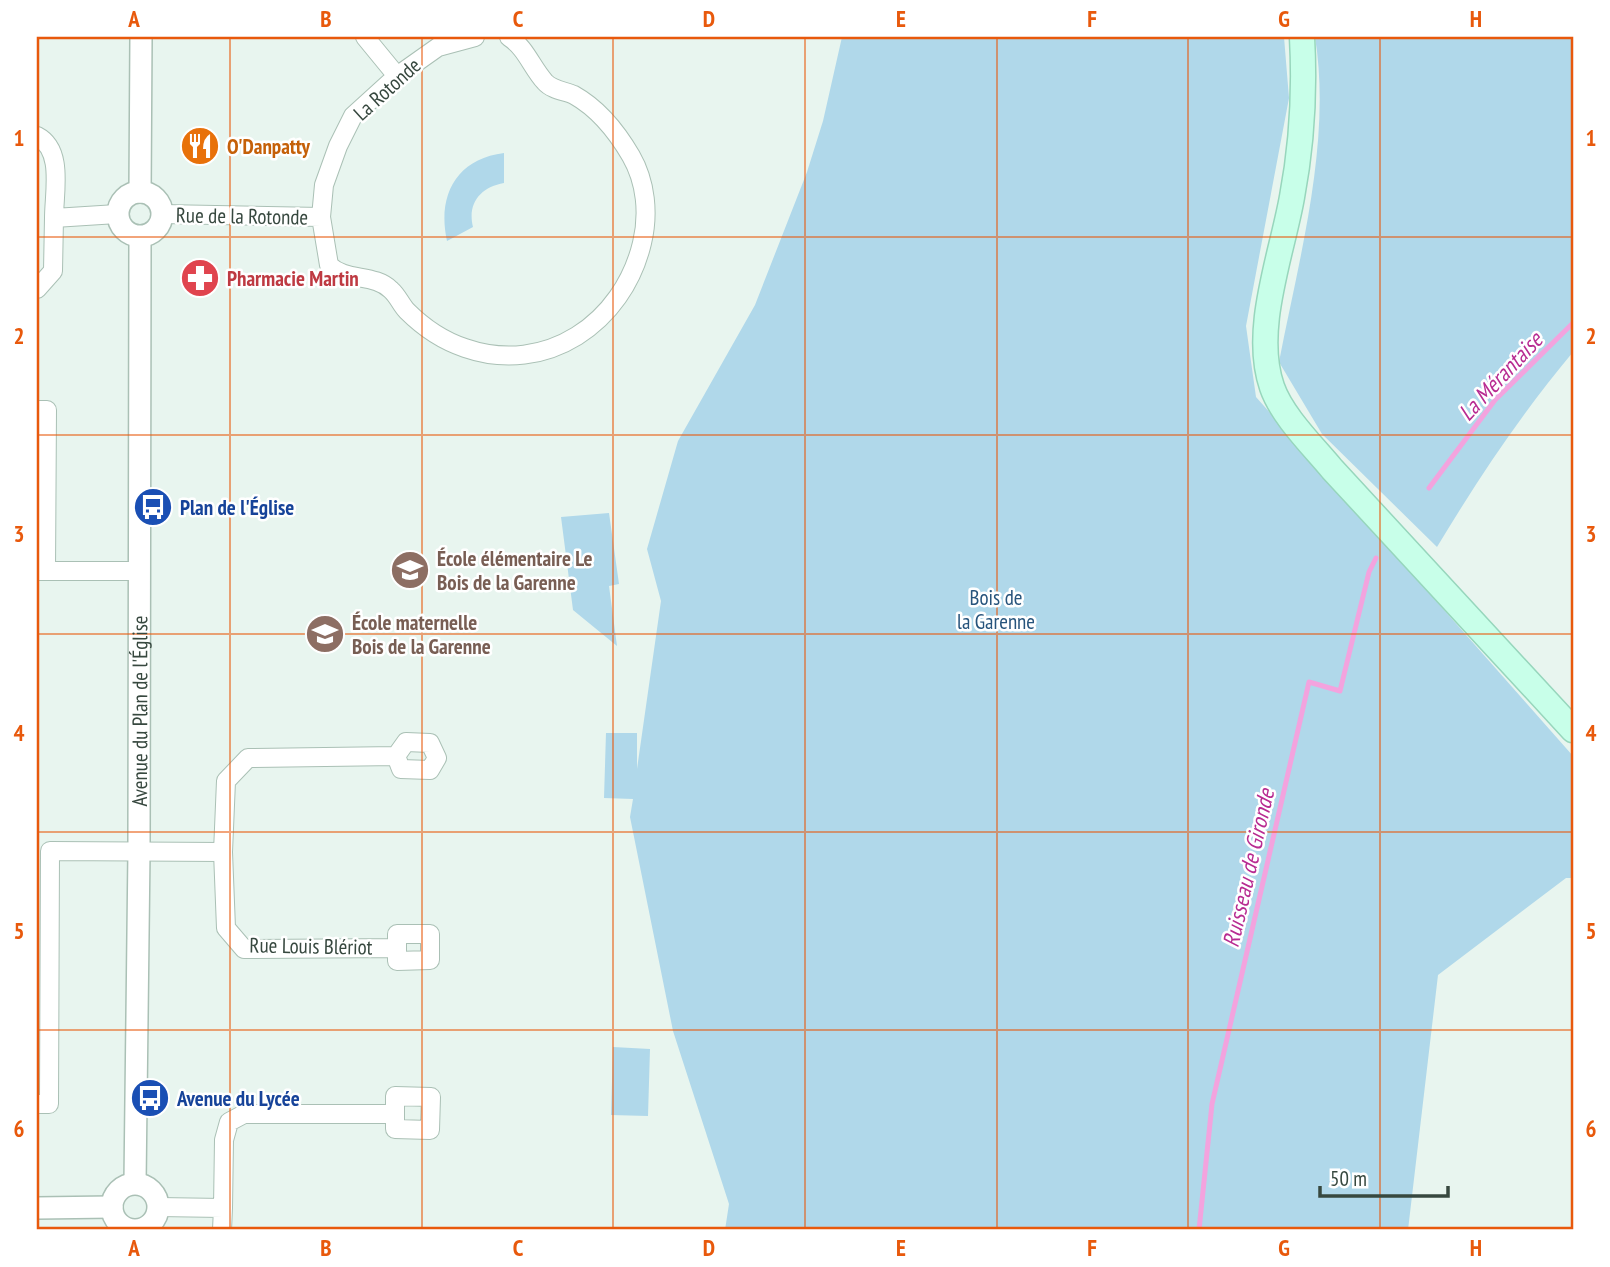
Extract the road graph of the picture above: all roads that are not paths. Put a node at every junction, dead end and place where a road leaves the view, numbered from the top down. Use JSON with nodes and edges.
{"nodes":[{"id":1,"x":141,"y":37,"type":"edge"},
{"id":2,"x":365,"y":37,"type":"edge"},
{"id":3,"x":475,"y":37,"type":"edge"},
{"id":4,"x":509,"y":37,"type":"edge"},
{"id":5,"x":1302,"y":37,"type":"edge"},
{"id":6,"x":397,"y":76,"type":"junction"},
{"id":7,"x":37,"y":136,"type":"edge"},
{"id":8,"x":140,"y":192,"type":"junction"},
{"id":9,"x":117,"y":214,"type":"junction"},
{"id":10,"x":162,"y":214,"type":"junction"},
{"id":11,"x":321,"y":217,"type":"junction"},
{"id":12,"x":54,"y":218,"type":"junction"},
{"id":13,"x":140,"y":237,"type":"junction"},
{"id":14,"x":37,"y":289,"type":"edge"},
{"id":15,"x":37,"y":410,"type":"edge"},
{"id":16,"x":138,"y":571,"type":"junction"},
{"id":17,"x":41,"y":572,"type":"edge"},
{"id":18,"x":1573,"y":730,"type":"edge"},
{"id":19,"x":396,"y":756,"type":"dead end"},
{"id":20,"x":139,"y":851,"type":"junction"},
{"id":21,"x":223,"y":852,"type":"junction"},
{"id":22,"x":43,"y":933,"type":"edge"},
{"id":23,"x":397,"y":948,"type":"dead end"},
{"id":24,"x":37,"y":1104,"type":"edge"},
{"id":25,"x":395,"y":1114,"type":"dead end"},
{"id":26,"x":135,"y":1183,"type":"junction"},
{"id":27,"x":112,"y":1207,"type":"junction"},
{"id":28,"x":159,"y":1207,"type":"junction"},
{"id":29,"x":37,"y":1208,"type":"edge"},
{"id":30,"x":223,"y":1208,"type":"junction"},
{"id":31,"x":135,"y":1230,"type":"edge"},
{"id":32,"x":222,"y":1230,"type":"edge"}],
"edges":[{"from":1,"to":8,"type":"street"},
{"from":2,"to":6,"type":"street"},
{"from":3,"to":6,"type":"street","name":"La Rotonde"},
{"from":4,"to":11,"type":"street","name":"La Rotonde"},
{"from":5,"to":18,"type":"main road"},
{"from":6,"to":11,"type":"street","name":"La Rotonde"},
{"from":7,"to":12,"type":"street"},
{"from":8,"to":9,"type":"street"},
{"from":8,"to":10,"type":"street"},
{"from":9,"to":12,"type":"street"},
{"from":9,"to":13,"type":"street"},
{"from":10,"to":11,"type":"street","name":"Rue de la Rotonde"},
{"from":10,"to":13,"type":"street"},
{"from":12,"to":14,"type":"street"},
{"from":13,"to":16,"type":"street","name":"Avenue du Plan de l'Église"},
{"from":15,"to":17,"type":"street"},
{"from":16,"to":17,"type":"street"},
{"from":16,"to":20,"type":"street","name":"Avenue du Plan de l'Église"},
{"from":19,"to":21,"type":"street","name":"Rue Louis Blériot"},
{"from":20,"to":21,"type":"street"},
{"from":20,"to":22,"type":"street"},
{"from":20,"to":26,"type":"street","name":"Avenue du Plan de l'Église"},
{"from":21,"to":23,"type":"street","name":"Rue Louis Blériot"},
{"from":22,"to":24,"type":"street"},
{"from":25,"to":30,"type":"street"},
{"from":26,"to":27,"type":"street"},
{"from":26,"to":28,"type":"street"},
{"from":27,"to":29,"type":"street"},
{"from":27,"to":31,"type":"street"},
{"from":28,"to":30,"type":"street"},
{"from":28,"to":31,"type":"street"},
{"from":30,"to":32,"type":"street"}]}
